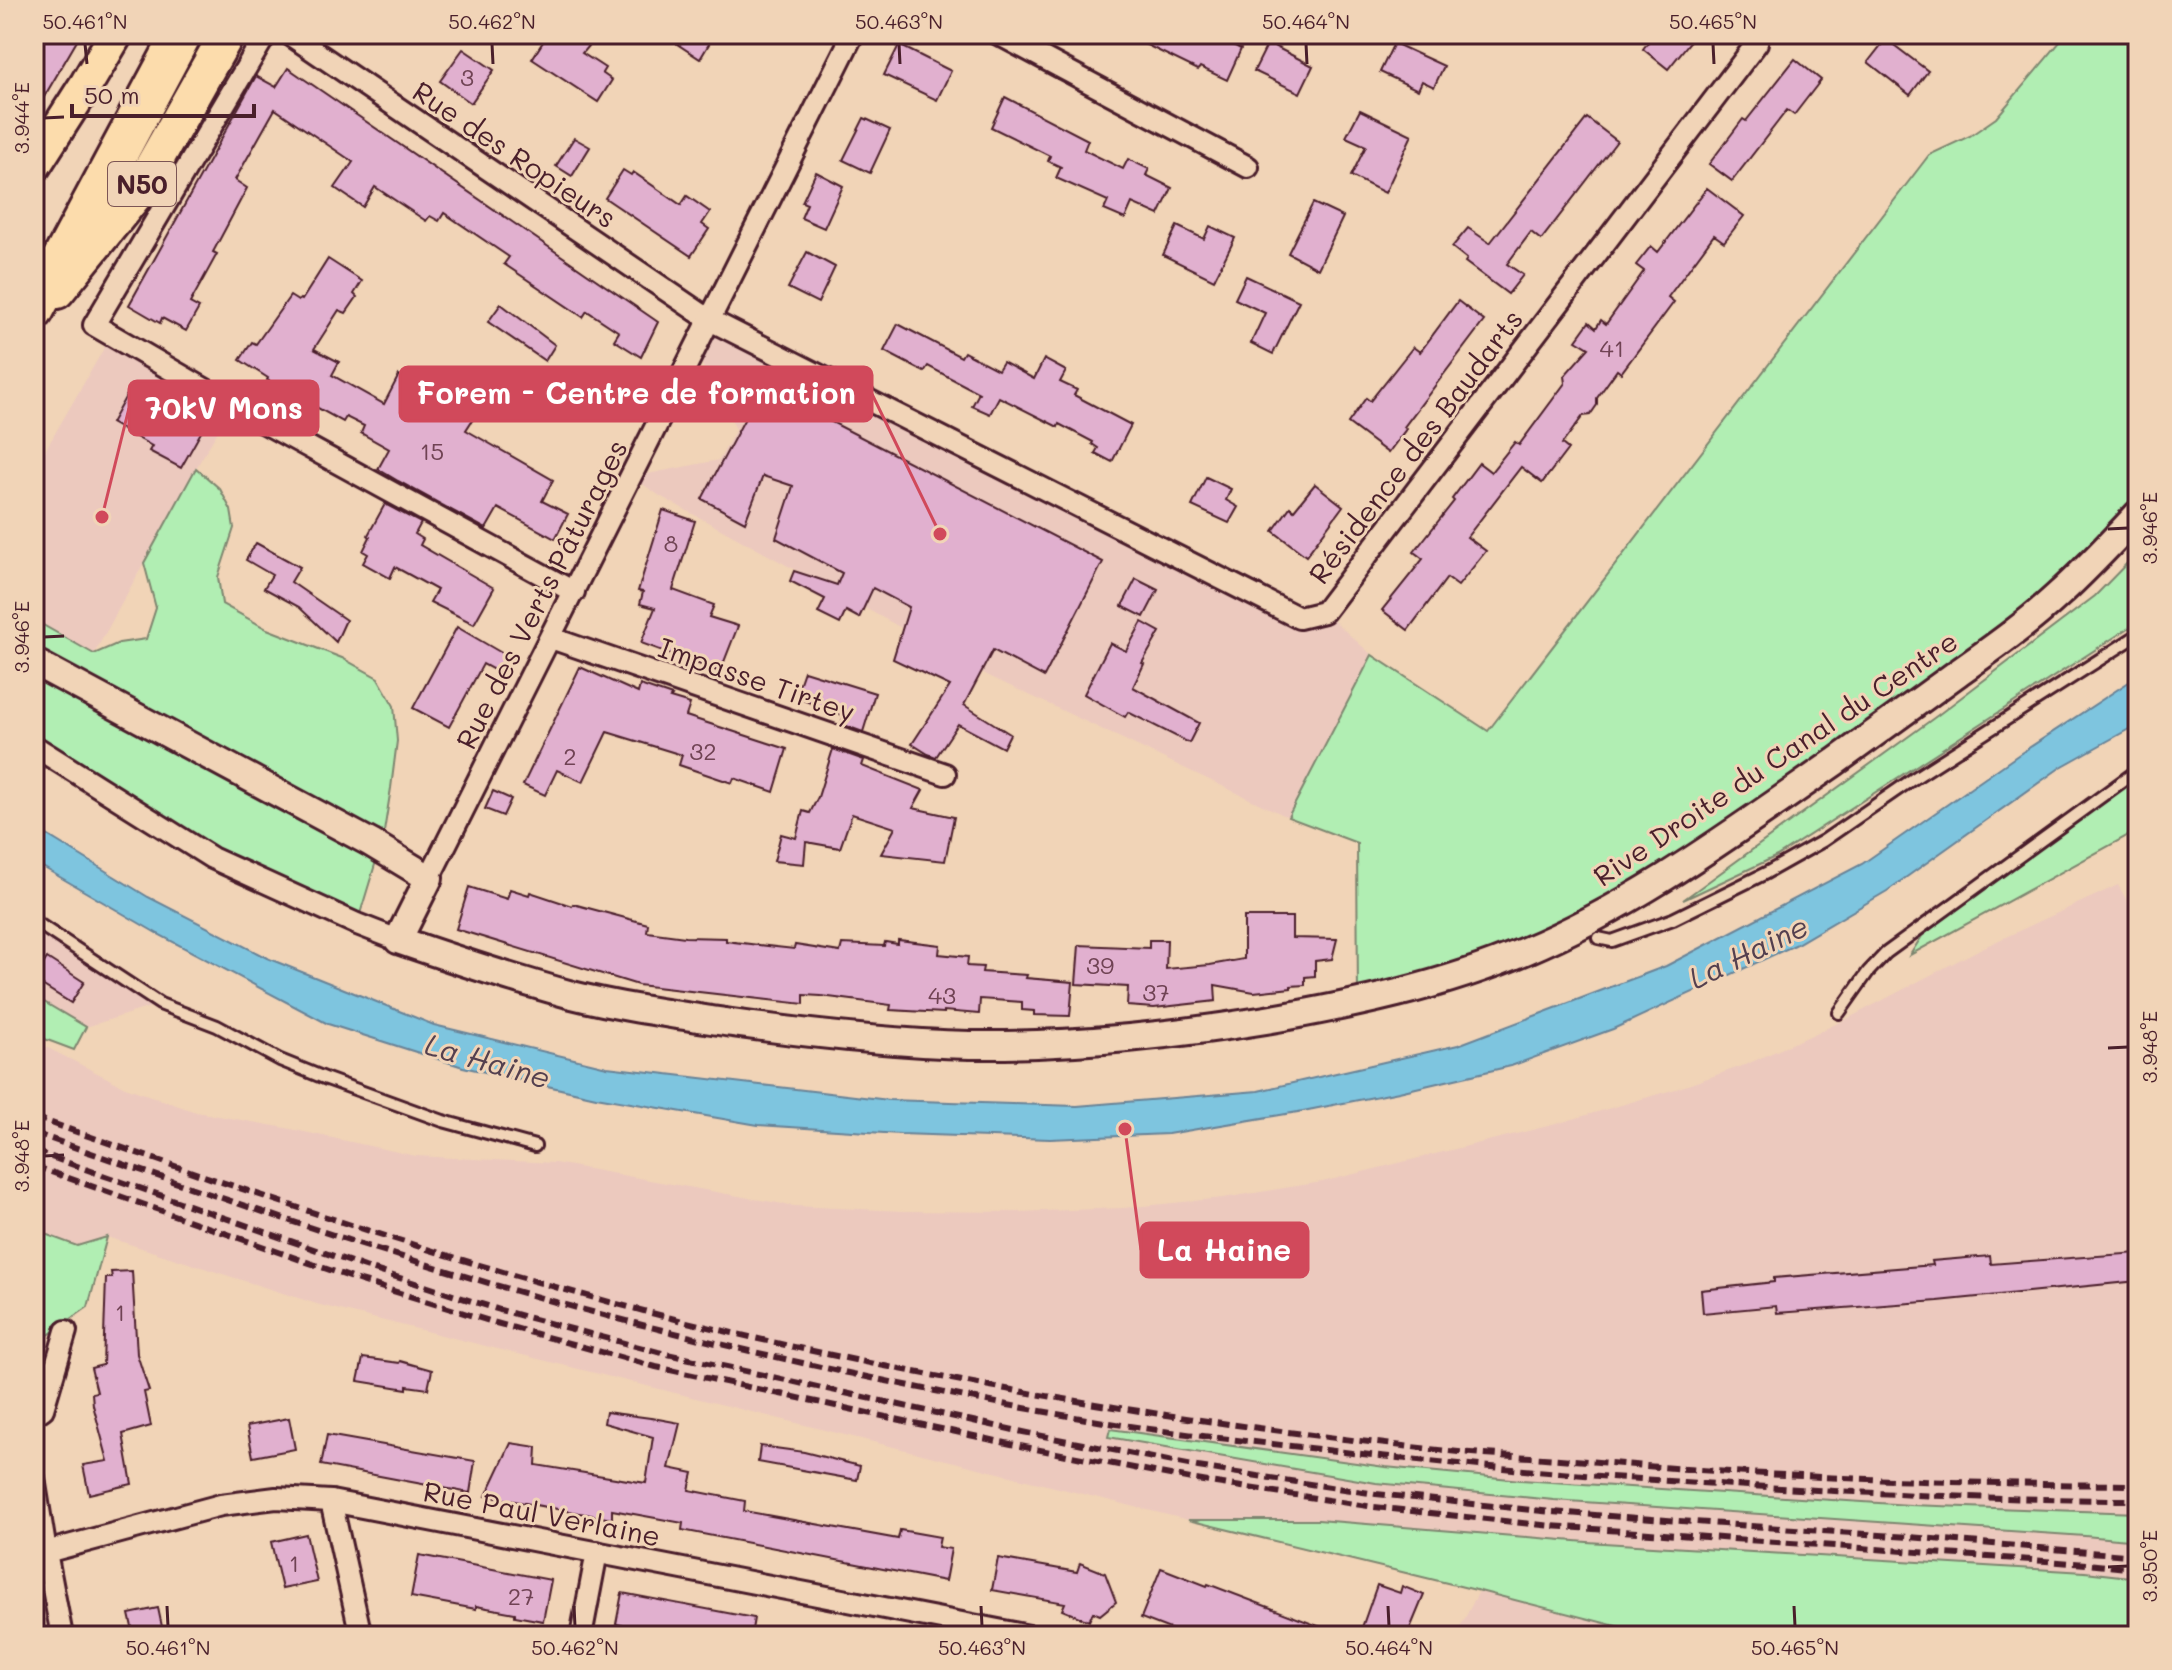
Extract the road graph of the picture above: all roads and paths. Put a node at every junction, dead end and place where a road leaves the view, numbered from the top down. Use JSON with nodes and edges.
{"nodes":[{"id":1,"x":116,"y":34,"type":"edge"},
{"id":2,"x":182,"y":34,"type":"edge"},
{"id":3,"x":227,"y":34,"type":"edge"},
{"id":4,"x":266,"y":34,"type":"edge"},
{"id":5,"x":289,"y":34,"type":"edge"},
{"id":6,"x":853,"y":34,"type":"edge"},
{"id":7,"x":998,"y":34,"type":"edge"},
{"id":8,"x":1758,"y":34,"type":"edge"},
{"id":9,"x":34,"y":166,"type":"edge"},
{"id":10,"x":1248,"y":167,"type":"dead end"},
{"id":11,"x":34,"y":311,"type":"edge"},
{"id":12,"x":34,"y":319,"type":"edge"},
{"id":13,"x":710,"y":320,"type":"junction"},
{"id":14,"x":2138,"y":514,"type":"edge"},
{"id":15,"x":574,"y":592,"type":"junction"},
{"id":16,"x":2138,"y":635,"type":"edge"},
{"id":17,"x":551,"y":638,"type":"junction"},
{"id":18,"x":34,"y":662,"type":"edge"},
{"id":19,"x":34,"y":746,"type":"edge"},
{"id":20,"x":2138,"y":770,"type":"edge"},
{"id":21,"x":945,"y":774,"type":"dead end"},
{"id":22,"x":429,"y":878,"type":"junction"},
{"id":23,"x":34,"y":921,"type":"edge"},
{"id":24,"x":1598,"y":938,"type":"dead end"},
{"id":25,"x":398,"y":940,"type":"junction"},
{"id":26,"x":1839,"y":1013,"type":"dead end"},
{"id":27,"x":535,"y":1146,"type":"dead end"},
{"id":28,"x":66,"y":1331,"type":"dead end"},
{"id":29,"x":42,"y":1378,"type":"edge"},
{"id":30,"x":34,"y":1415,"type":"edge"},
{"id":31,"x":34,"y":1478,"type":"edge"},
{"id":32,"x":331,"y":1501,"type":"junction"},
{"id":33,"x":46,"y":1552,"type":"junction"},
{"id":34,"x":597,"y":1552,"type":"junction"},
{"id":35,"x":62,"y":1636,"type":"edge"},
{"id":36,"x":361,"y":1636,"type":"edge"},
{"id":37,"x":581,"y":1636,"type":"edge"},
{"id":38,"x":1029,"y":1636,"type":"edge"}],
"edges":[{"from":1,"to":9,"type":"main road"},
{"from":2,"to":11,"type":"highway"},
{"from":3,"to":12,"type":"highway","number":"N50"},
{"from":4,"to":15,"type":"street"},
{"from":5,"to":13,"type":"street","name":"Rue des Ropieurs"},
{"from":6,"to":13,"type":"street","name":"Rue des Verts Pâturages"},
{"from":7,"to":10,"type":"street"},
{"from":8,"to":13,"type":"street","name":"Résidence des Baudarts"},
{"from":13,"to":15,"type":"street","name":"Rue des Verts Pâturages"},
{"from":14,"to":25,"type":"street","name":"Rive Droite du Canal du Centre"},
{"from":15,"to":17,"type":"street","name":"Rue des Verts Pâturages"},
{"from":16,"to":24,"type":"lane"},
{"from":17,"to":21,"type":"street","name":"Impasse Tirtey"},
{"from":17,"to":22,"type":"street","name":"Rue des Verts Pâturages"},
{"from":18,"to":22,"type":"street"},
{"from":19,"to":25,"type":"street","name":"Rive Droite du Canal du Centre"},
{"from":20,"to":26,"type":"lane"},
{"from":22,"to":25,"type":"street"},
{"from":23,"to":27,"type":"lane"},
{"from":28,"to":29,"type":"street"},
{"from":29,"to":30,"type":"street"},
{"from":31,"to":33,"type":"street"},
{"from":32,"to":33,"type":"street","name":"Rue Paul Verlaine"},
{"from":32,"to":34,"type":"street","name":"Rue Paul Verlaine"},
{"from":32,"to":36,"type":"street"},
{"from":33,"to":35,"type":"street"},
{"from":34,"to":37,"type":"street"},
{"from":34,"to":38,"type":"street","name":"Rue Paul Verlaine"}]}
